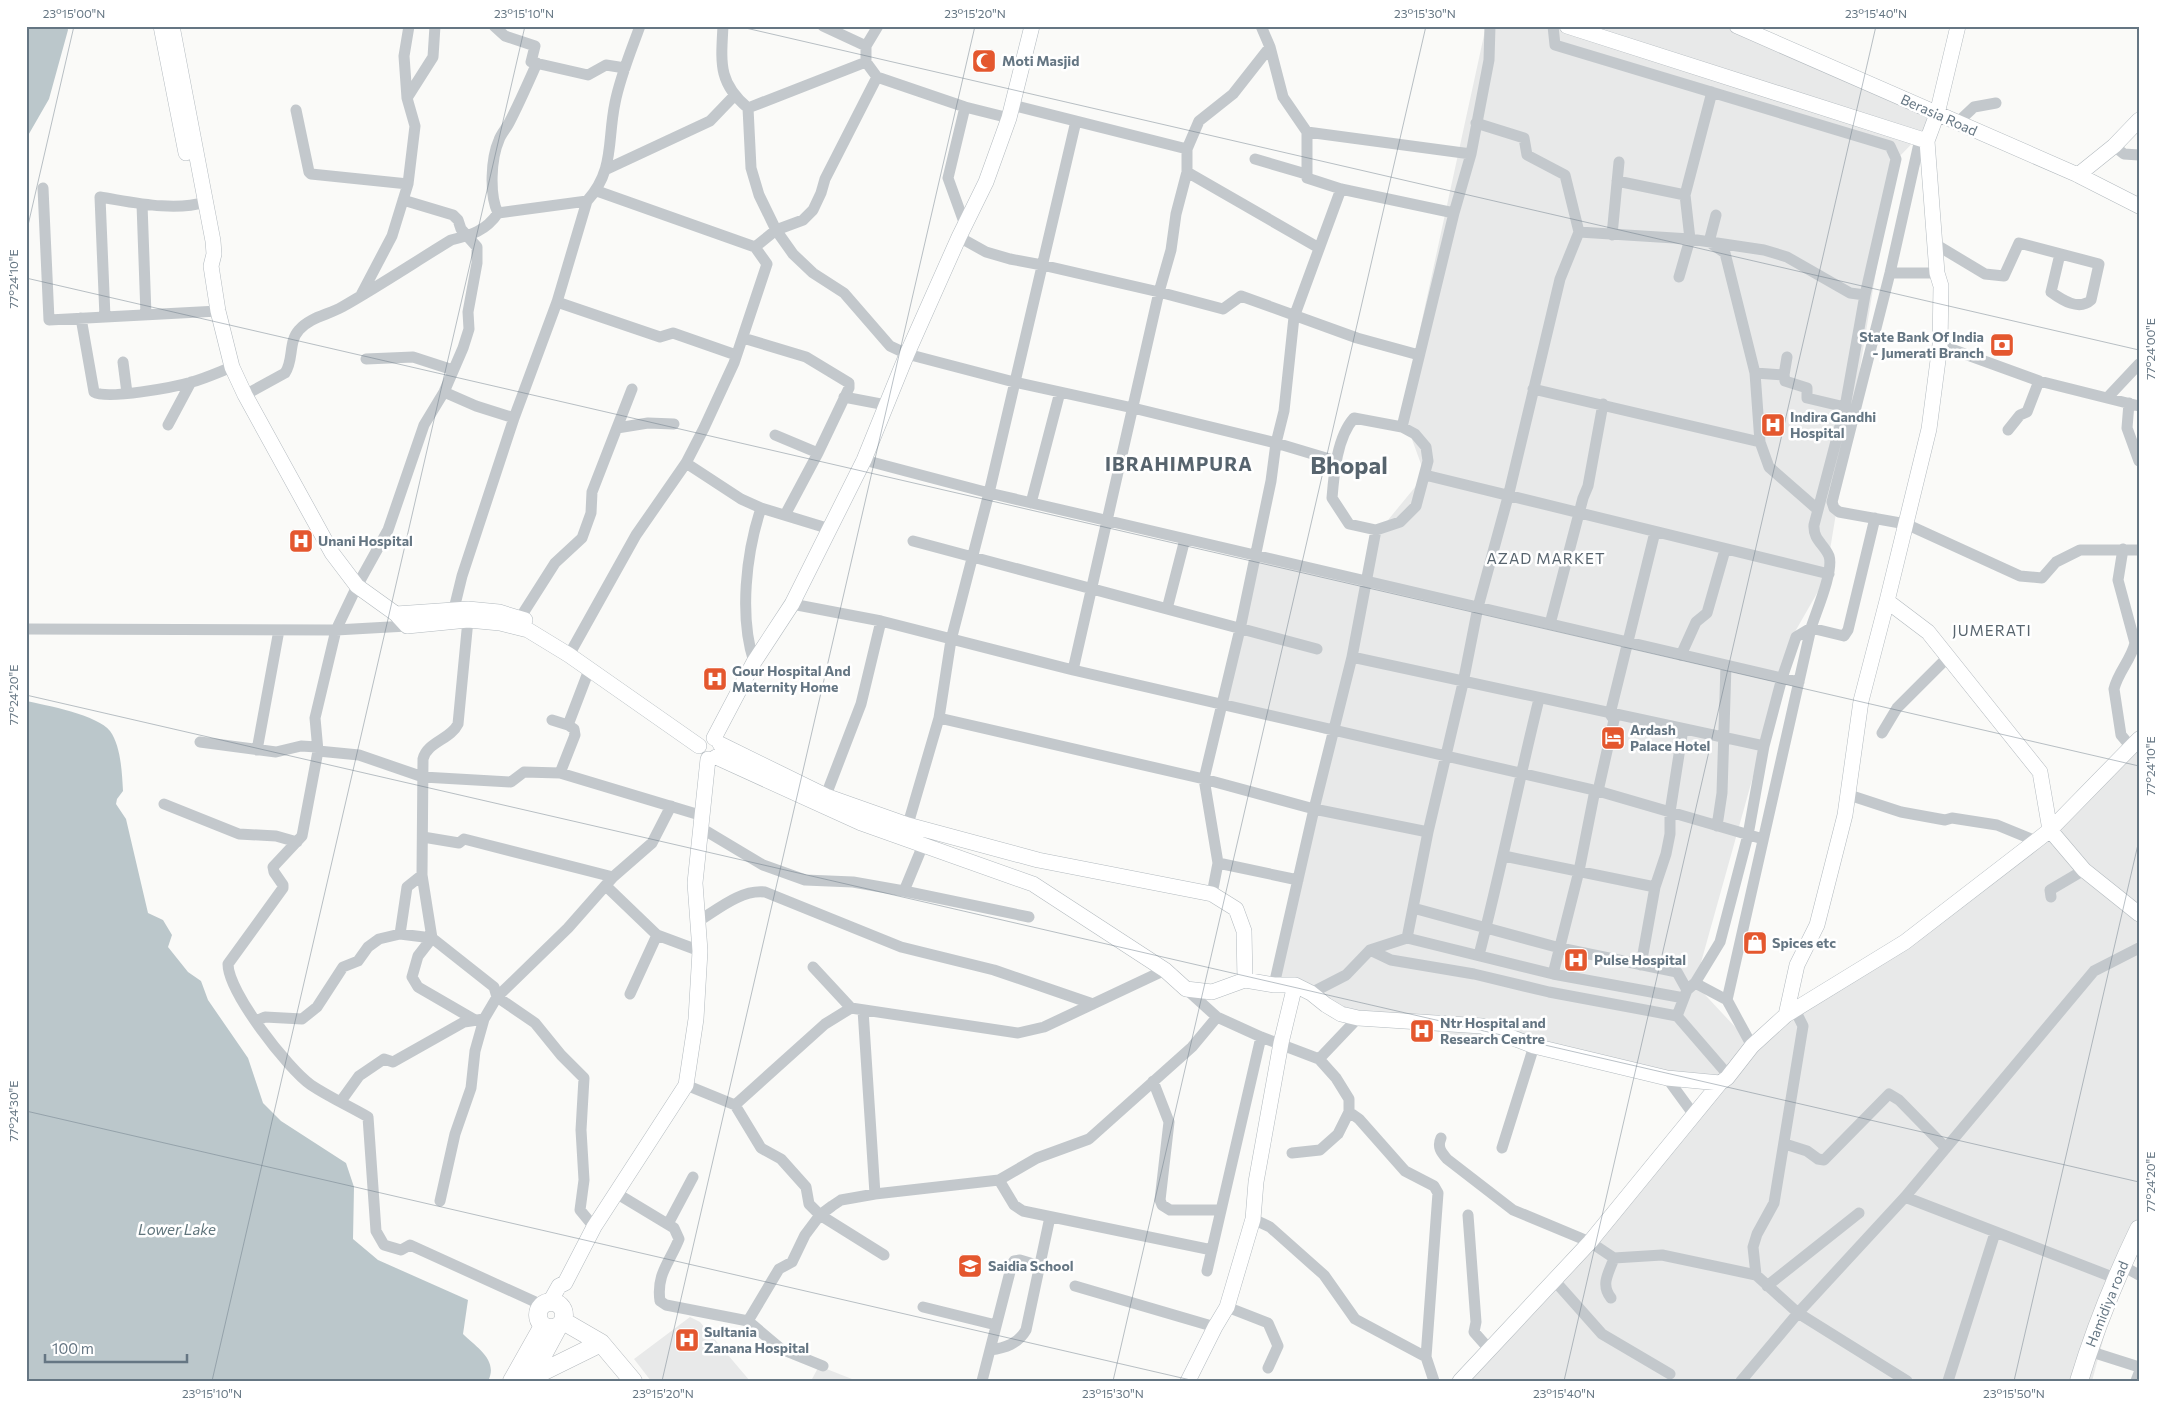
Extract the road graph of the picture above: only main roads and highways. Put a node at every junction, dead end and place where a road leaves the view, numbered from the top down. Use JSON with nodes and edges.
{"nodes":[{"id":1,"x":2139,"y":1229,"type":"edge"},
{"id":2,"x":2129,"y":1269,"type":"edge"},
{"id":3,"x":553,"y":1314,"type":"junction"},
{"id":4,"x":600,"y":1343,"type":"junction"},
{"id":5,"x":531,"y":1379,"type":"edge"},
{"id":6,"x":512,"y":1381,"type":"edge"},
{"id":7,"x":633,"y":1381,"type":"edge"},
{"id":8,"x":2079,"y":1381,"type":"edge"},
{"id":9,"x":2088,"y":1381,"type":"edge"}],
"edges":[{"from":1,"to":2,"type":"main road","name":"Hamidiya road"},
{"from":2,"to":8,"type":"main road","name":"Hamidiya road"},
{"from":2,"to":9,"type":"main road"},
{"from":3,"to":4,"type":"main road"},
{"from":3,"to":5,"type":"main road"},
{"from":3,"to":6,"type":"main road"},
{"from":4,"to":5,"type":"main road"},
{"from":4,"to":7,"type":"main road"}]}
